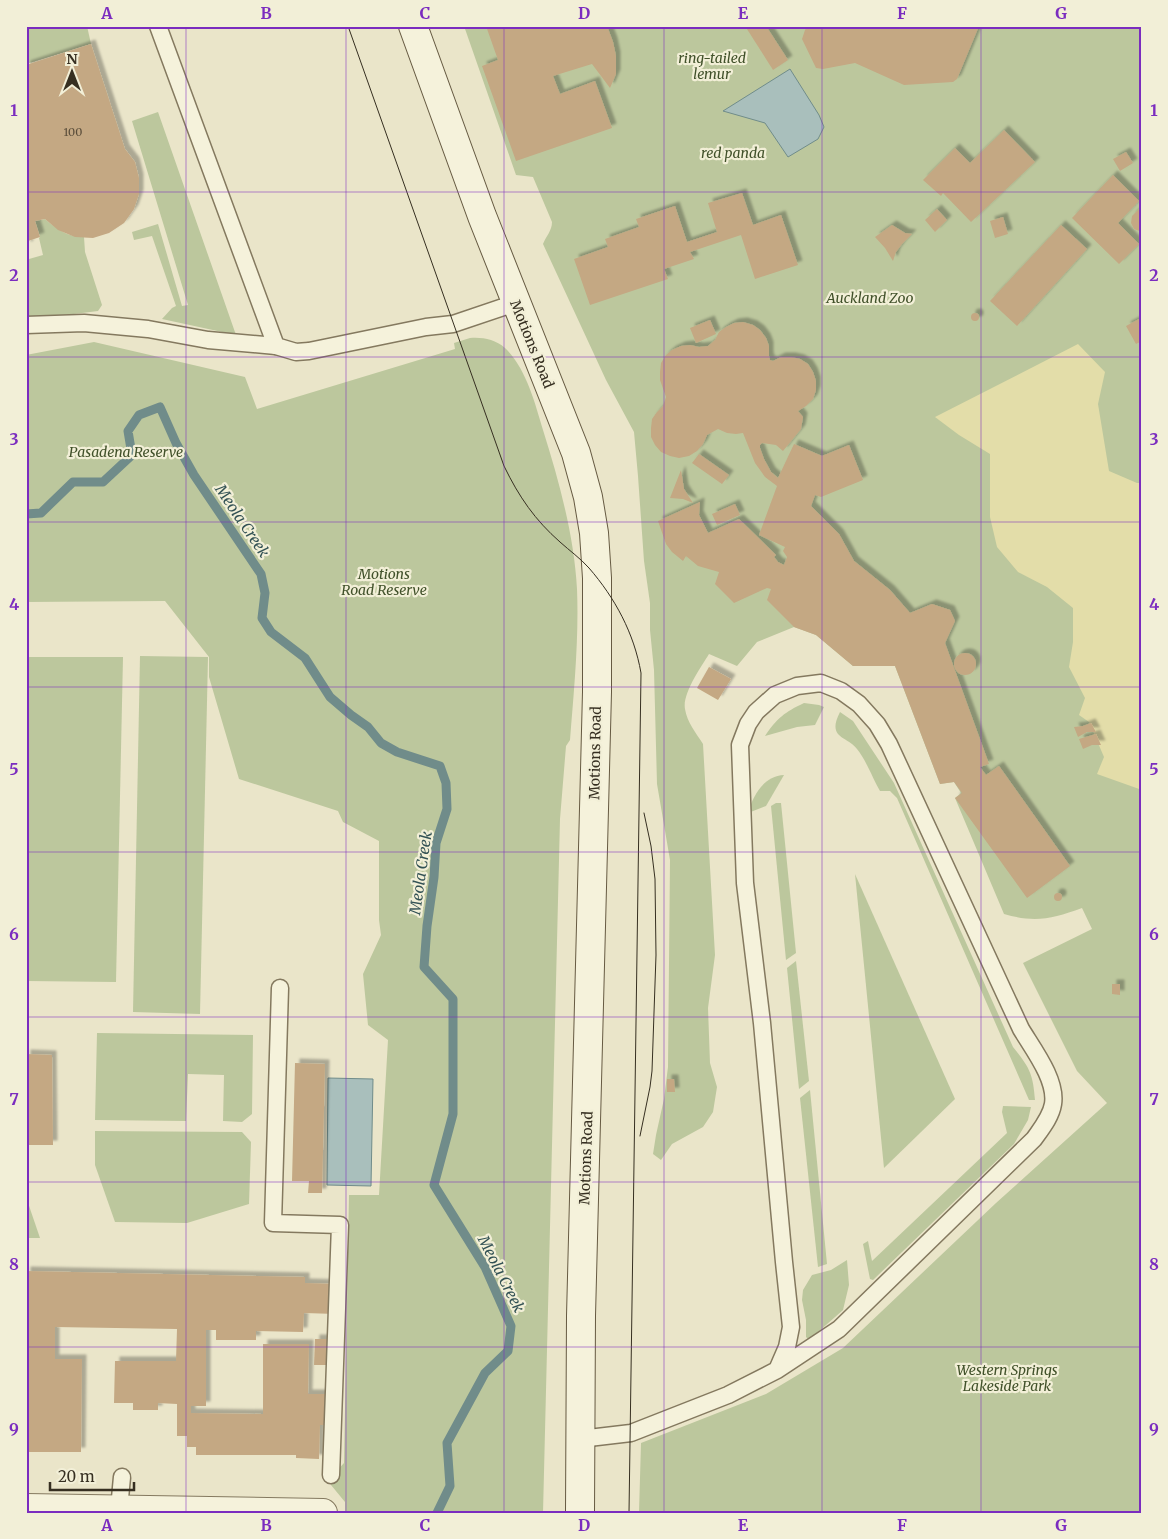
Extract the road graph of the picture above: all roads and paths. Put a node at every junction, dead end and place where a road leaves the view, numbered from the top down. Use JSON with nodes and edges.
{"nodes":[{"id":1,"x":158,"y":26,"type":"edge"},
{"id":2,"x":413,"y":26,"type":"edge"},
{"id":3,"x":515,"y":303,"type":"junction"},
{"id":4,"x":26,"y":325,"type":"edge"},
{"id":5,"x":276,"y":346,"type":"junction"},
{"id":6,"x":280,"y":988,"type":"dead end"},
{"id":7,"x":777,"y":1370,"type":"junction"},
{"id":8,"x":580,"y":1439,"type":"junction"},
{"id":9,"x":332,"y":1475,"type":"dead end"},
{"id":10,"x":122,"y":1477,"type":"dead end"},
{"id":11,"x":26,"y":1508,"type":"edge"},
{"id":12,"x":120,"y":1509,"type":"junction"},
{"id":13,"x":322,"y":1512,"type":"edge"},
{"id":14,"x":580,"y":1513,"type":"edge"}],
"edges":[{"from":1,"to":5,"type":"lane"},
{"from":2,"to":3,"type":"main road","name":"Motions Road"},
{"from":3,"to":5,"type":"lane"},
{"from":3,"to":8,"type":"main road","name":"Motions Road"},
{"from":4,"to":5,"type":"lane"},
{"from":6,"to":9,"type":"lane"},
{"from":7,"to":7,"type":"lane"},
{"from":7,"to":8,"type":"lane"},
{"from":8,"to":14,"type":"main road","name":"Motions Road"},
{"from":10,"to":12,"type":"lane"},
{"from":11,"to":12,"type":"main road"},
{"from":12,"to":13,"type":"main road"}]}
